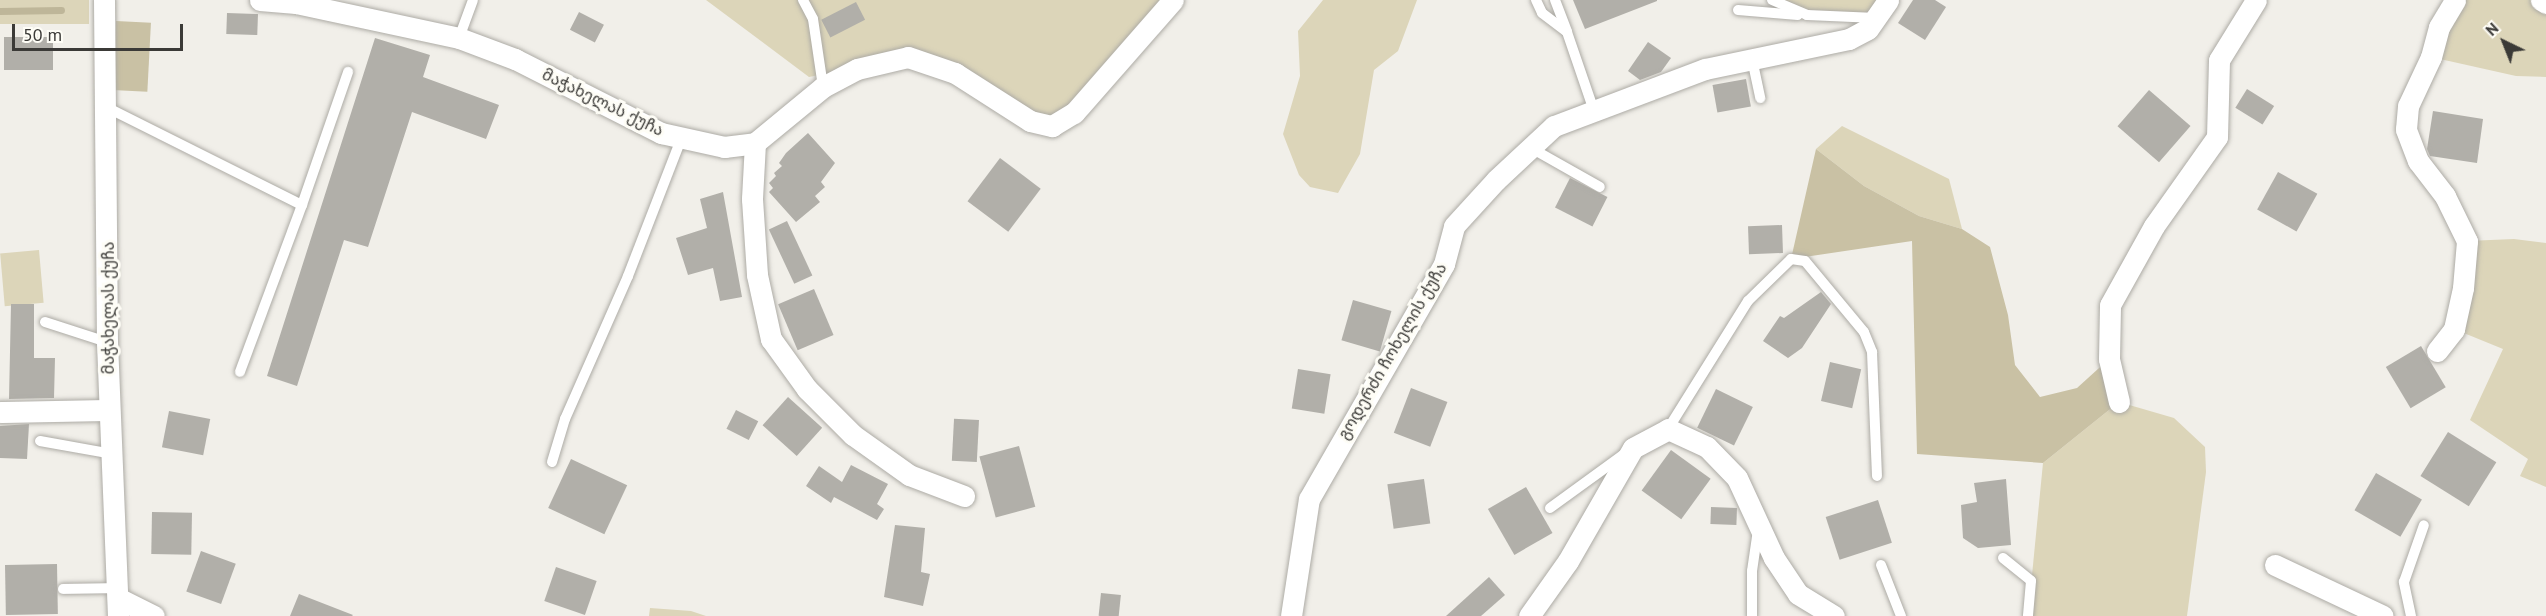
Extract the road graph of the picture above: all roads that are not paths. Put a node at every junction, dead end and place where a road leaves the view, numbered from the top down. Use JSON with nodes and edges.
{"nodes":[{"id":1,"x":104,"y":0,"type":"edge"},
{"id":2,"x":260,"y":0,"type":"edge"},
{"id":3,"x":472,"y":0,"type":"edge"},
{"id":4,"x":803,"y":0,"type":"edge"},
{"id":5,"x":1173,"y":0,"type":"edge"},
{"id":6,"x":1536,"y":0,"type":"edge"},
{"id":7,"x":1556,"y":0,"type":"edge"},
{"id":8,"x":1772,"y":0,"type":"edge"},
{"id":9,"x":1888,"y":0,"type":"edge"},
{"id":10,"x":2256,"y":0,"type":"edge"},
{"id":11,"x":2455,"y":0,"type":"edge"},
{"id":12,"x":2541,"y":0,"type":"edge"},
{"id":13,"x":2546,"y":3,"type":"edge"},
{"id":14,"x":1738,"y":10,"type":"dead end"},
{"id":15,"x":1807,"y":15,"type":"junction"},
{"id":16,"x":1877,"y":18,"type":"junction"},
{"id":17,"x":1567,"y":32,"type":"junction"},
{"id":18,"x":459,"y":38,"type":"junction"},
{"id":19,"x":1752,"y":59,"type":"junction"},
{"id":20,"x":348,"y":72,"type":"dead end"},
{"id":21,"x":823,"y":87,"type":"junction"},
{"id":22,"x":1760,"y":98,"type":"dead end"},
{"id":23,"x":106,"y":107,"type":"junction"},
{"id":24,"x":1593,"y":108,"type":"junction"},
{"id":25,"x":682,"y":137,"type":"junction"},
{"id":26,"x":755,"y":143,"type":"junction"},
{"id":27,"x":1531,"y":148,"type":"junction"},
{"id":28,"x":1600,"y":187,"type":"dead end"},
{"id":29,"x":302,"y":205,"type":"junction"},
{"id":30,"x":45,"y":322,"type":"dead end"},
{"id":31,"x":107,"y":342,"type":"junction"},
{"id":32,"x":2437,"y":351,"type":"dead end"},
{"id":33,"x":240,"y":372,"type":"dead end"},
{"id":34,"x":2118,"y":402,"type":"dead end"},
{"id":35,"x":109,"y":410,"type":"junction"},
{"id":36,"x":0,"y":412,"type":"edge"},
{"id":37,"x":1668,"y":429,"type":"junction"},
{"id":38,"x":40,"y":441,"type":"dead end"},
{"id":39,"x":1633,"y":448,"type":"junction"},
{"id":40,"x":112,"y":454,"type":"junction"},
{"id":41,"x":552,"y":462,"type":"dead end"},
{"id":42,"x":1877,"y":476,"type":"dead end"},
{"id":43,"x":964,"y":496,"type":"dead end"},
{"id":44,"x":1550,"y":508,"type":"dead end"},
{"id":45,"x":1759,"y":522,"type":"junction"},
{"id":46,"x":2424,"y":525,"type":"dead end"},
{"id":47,"x":2003,"y":558,"type":"dead end"},
{"id":48,"x":1881,"y":565,"type":"dead end"},
{"id":49,"x":2275,"y":565,"type":"dead end"},
{"id":50,"x":63,"y":590,"type":"dead end"},
{"id":51,"x":118,"y":600,"type":"edge"},
{"id":52,"x":154,"y":616,"type":"edge"},
{"id":53,"x":1291,"y":616,"type":"edge"},
{"id":54,"x":1529,"y":616,"type":"edge"},
{"id":55,"x":1752,"y":616,"type":"edge"},
{"id":56,"x":1834,"y":616,"type":"edge"},
{"id":57,"x":1901,"y":616,"type":"edge"},
{"id":58,"x":2028,"y":616,"type":"edge"},
{"id":59,"x":2383,"y":616,"type":"edge"},
{"id":60,"x":2411,"y":616,"type":"edge"}],
"edges":[{"from":1,"to":23,"type":"street","name":"მაჭახელას ქუჩა"},
{"from":2,"to":18,"type":"street","name":"მაჭახელას ქუჩა"},
{"from":3,"to":18,"type":"lane"},
{"from":4,"to":21,"type":"lane"},
{"from":5,"to":21,"type":"street"},
{"from":6,"to":17,"type":"lane"},
{"from":7,"to":17,"type":"lane"},
{"from":8,"to":15,"type":"lane"},
{"from":9,"to":16,"type":"street","name":"გოდერძი ჩოხელის ქუჩა"},
{"from":10,"to":34,"type":"street"},
{"from":11,"to":32,"type":"street"},
{"from":12,"to":13,"type":"street"},
{"from":14,"to":15,"type":"lane"},
{"from":15,"to":16,"type":"lane"},
{"from":16,"to":19,"type":"street","name":"გოდერძი ჩოხელის ქუჩა"},
{"from":17,"to":24,"type":"lane"},
{"from":18,"to":25,"type":"street","name":"მაჭახელას ქუჩა"},
{"from":19,"to":22,"type":"lane"},
{"from":19,"to":24,"type":"street","name":"გოდერძი ჩოხელის ქუჩა"},
{"from":20,"to":29,"type":"lane"},
{"from":21,"to":26,"type":"street"},
{"from":23,"to":29,"type":"lane"},
{"from":23,"to":31,"type":"street","name":"მაჭახელას ქუჩა"},
{"from":24,"to":27,"type":"street","name":"გოდერძი ჩოხელის ქუჩა"},
{"from":25,"to":26,"type":"street","name":"მაჭახელას ქუჩა"},
{"from":25,"to":41,"type":"lane"},
{"from":26,"to":43,"type":"street"},
{"from":27,"to":28,"type":"lane"},
{"from":27,"to":53,"type":"street","name":"გოდერძი ჩოხელის ქუჩა"},
{"from":29,"to":33,"type":"lane"},
{"from":30,"to":31,"type":"lane"},
{"from":31,"to":35,"type":"street","name":"მაჭახელას ქუჩა"},
{"from":35,"to":36,"type":"street"},
{"from":35,"to":40,"type":"street","name":"მაჭახელას ქუჩა"},
{"from":37,"to":39,"type":"street"},
{"from":37,"to":42,"type":"lane"},
{"from":37,"to":45,"type":"street"},
{"from":38,"to":40,"type":"lane"},
{"from":39,"to":44,"type":"lane"},
{"from":39,"to":54,"type":"street"},
{"from":40,"to":51,"type":"street","name":"მაჭახელას ქუჩა"},
{"from":45,"to":55,"type":"lane"},
{"from":45,"to":56,"type":"street"},
{"from":46,"to":60,"type":"lane"},
{"from":47,"to":58,"type":"lane"},
{"from":48,"to":57,"type":"lane"},
{"from":49,"to":59,"type":"street"},
{"from":50,"to":51,"type":"lane"},
{"from":51,"to":52,"type":"street"}]}
